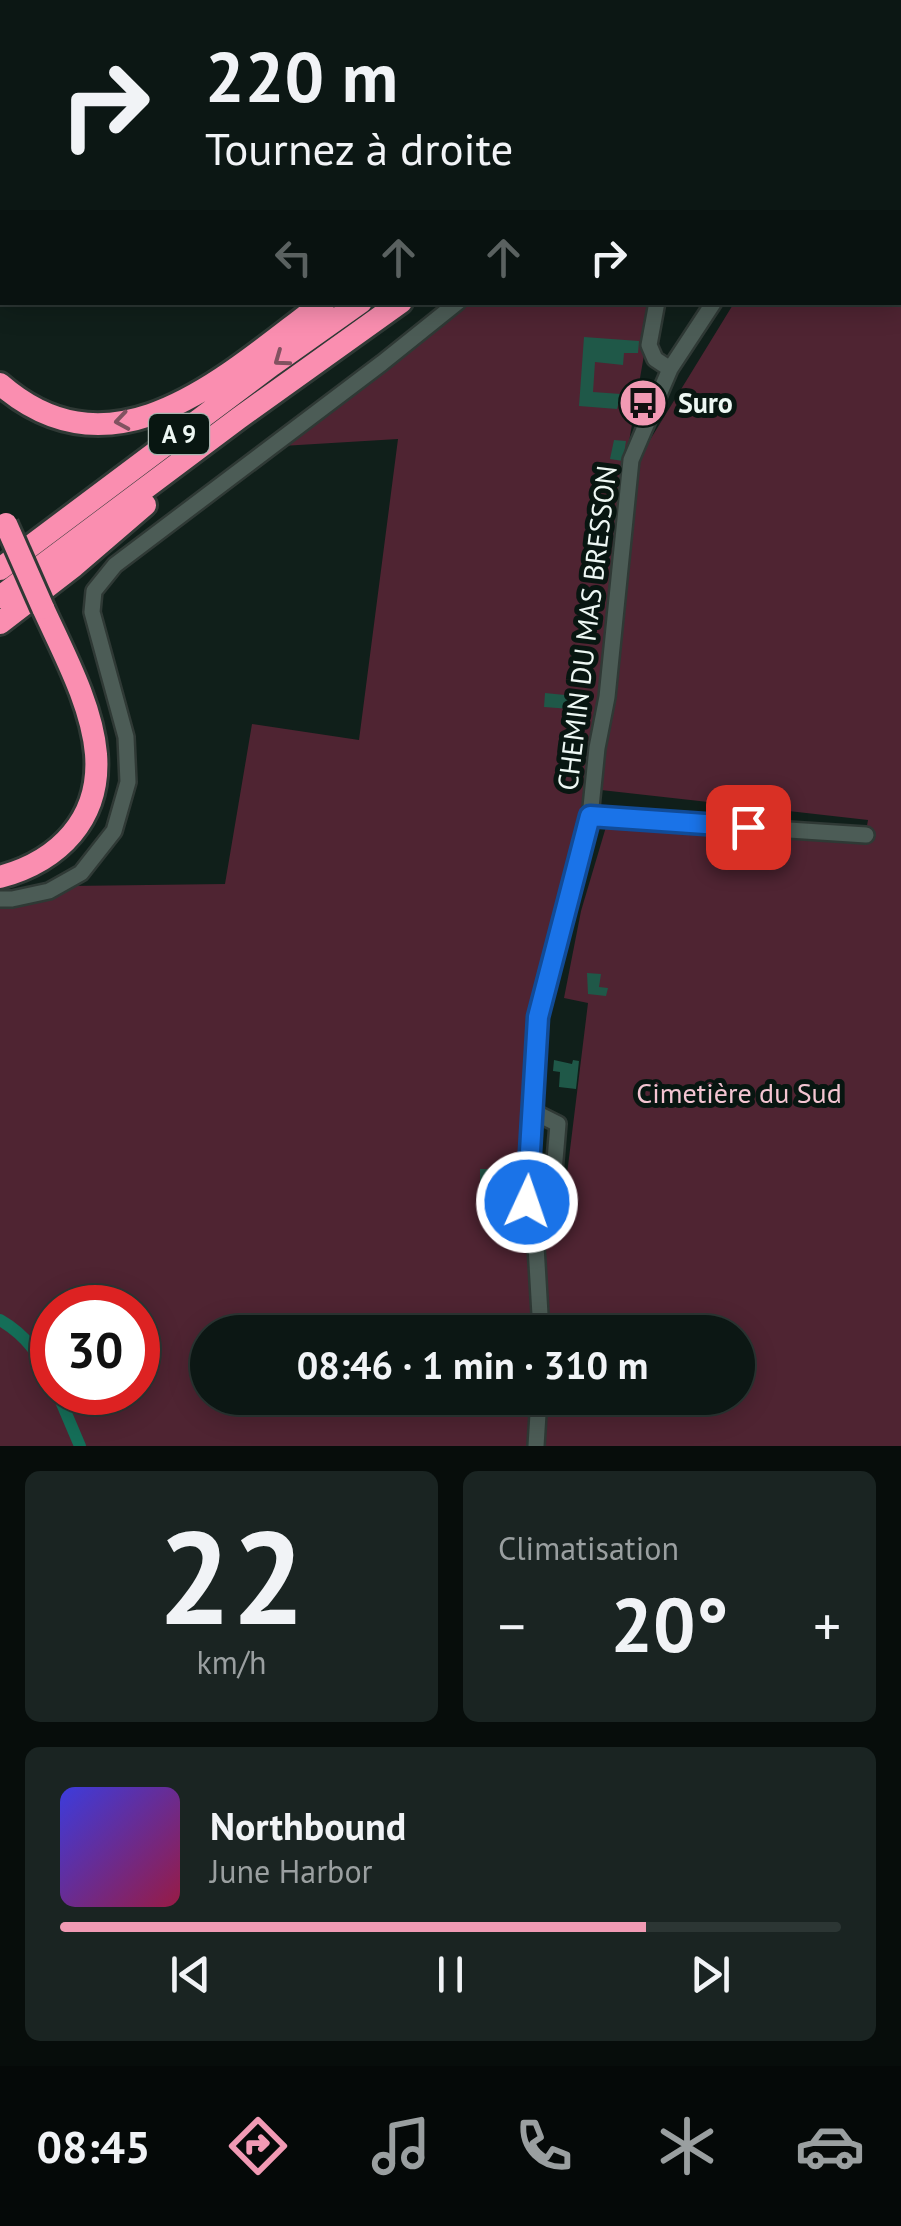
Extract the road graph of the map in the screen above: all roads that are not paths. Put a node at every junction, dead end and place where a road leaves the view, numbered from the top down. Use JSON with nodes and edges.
{"nodes":[{"id":1,"x":320,"y":305,"type":"edge"},
{"id":2,"x":356,"y":305,"type":"edge"},
{"id":3,"x":397,"y":305,"type":"edge"},
{"id":4,"x":454,"y":305,"type":"edge"},
{"id":5,"x":656,"y":305,"type":"edge"},
{"id":6,"x":712,"y":305,"type":"edge"},
{"id":7,"x":670,"y":369,"type":"junction"},
{"id":8,"x":0,"y":384,"type":"edge"},
{"id":9,"x":239,"y":418,"type":"junction"},
{"id":10,"x":3,"y":517,"type":"edge"},
{"id":11,"x":0,"y":569,"type":"edge"},
{"id":12,"x":0,"y":597,"type":"edge"},
{"id":13,"x":0,"y":622,"type":"edge"},
{"id":14,"x":590,"y":816,"type":"junction"},
{"id":15,"x":866,"y":835,"type":"dead end"},
{"id":16,"x":5,"y":874,"type":"edge"},
{"id":17,"x":0,"y":900,"type":"edge"},
{"id":18,"x":532,"y":1111,"type":"junction"},
{"id":19,"x":552,"y":1208,"type":"dead end"},
{"id":20,"x":540,"y":1315,"type":"edge"},
{"id":21,"x":538,"y":1415,"type":"edge"},
{"id":22,"x":536,"y":1446,"type":"edge"}],
"edges":[{"from":1,"to":8,"type":"highway","one_way":true},
{"from":2,"to":11,"type":"highway","number":"A 9","one_way":true},
{"from":3,"to":9,"type":"highway","number":"A 9"},
{"from":4,"to":17,"type":"street"},
{"from":5,"to":7,"type":"street"},
{"from":6,"to":7,"type":"street","name":"CHEMIN DU MAS BRESSON"},
{"from":7,"to":14,"type":"street","name":"CHEMIN DU MAS BRESSON"},
{"from":9,"to":12,"type":"highway","number":"A 9"},
{"from":9,"to":13,"type":"highway"},
{"from":10,"to":16,"type":"highway","bridge":true},
{"from":14,"to":15,"type":"street"},
{"from":14,"to":18,"type":"street","name":"CHEMIN DU MAS BRESSON"},
{"from":18,"to":19,"type":"street"},
{"from":18,"to":20,"type":"street","name":"CHEMIN DU MAS BRESSON"},
{"from":21,"to":22,"type":"street"}]}
